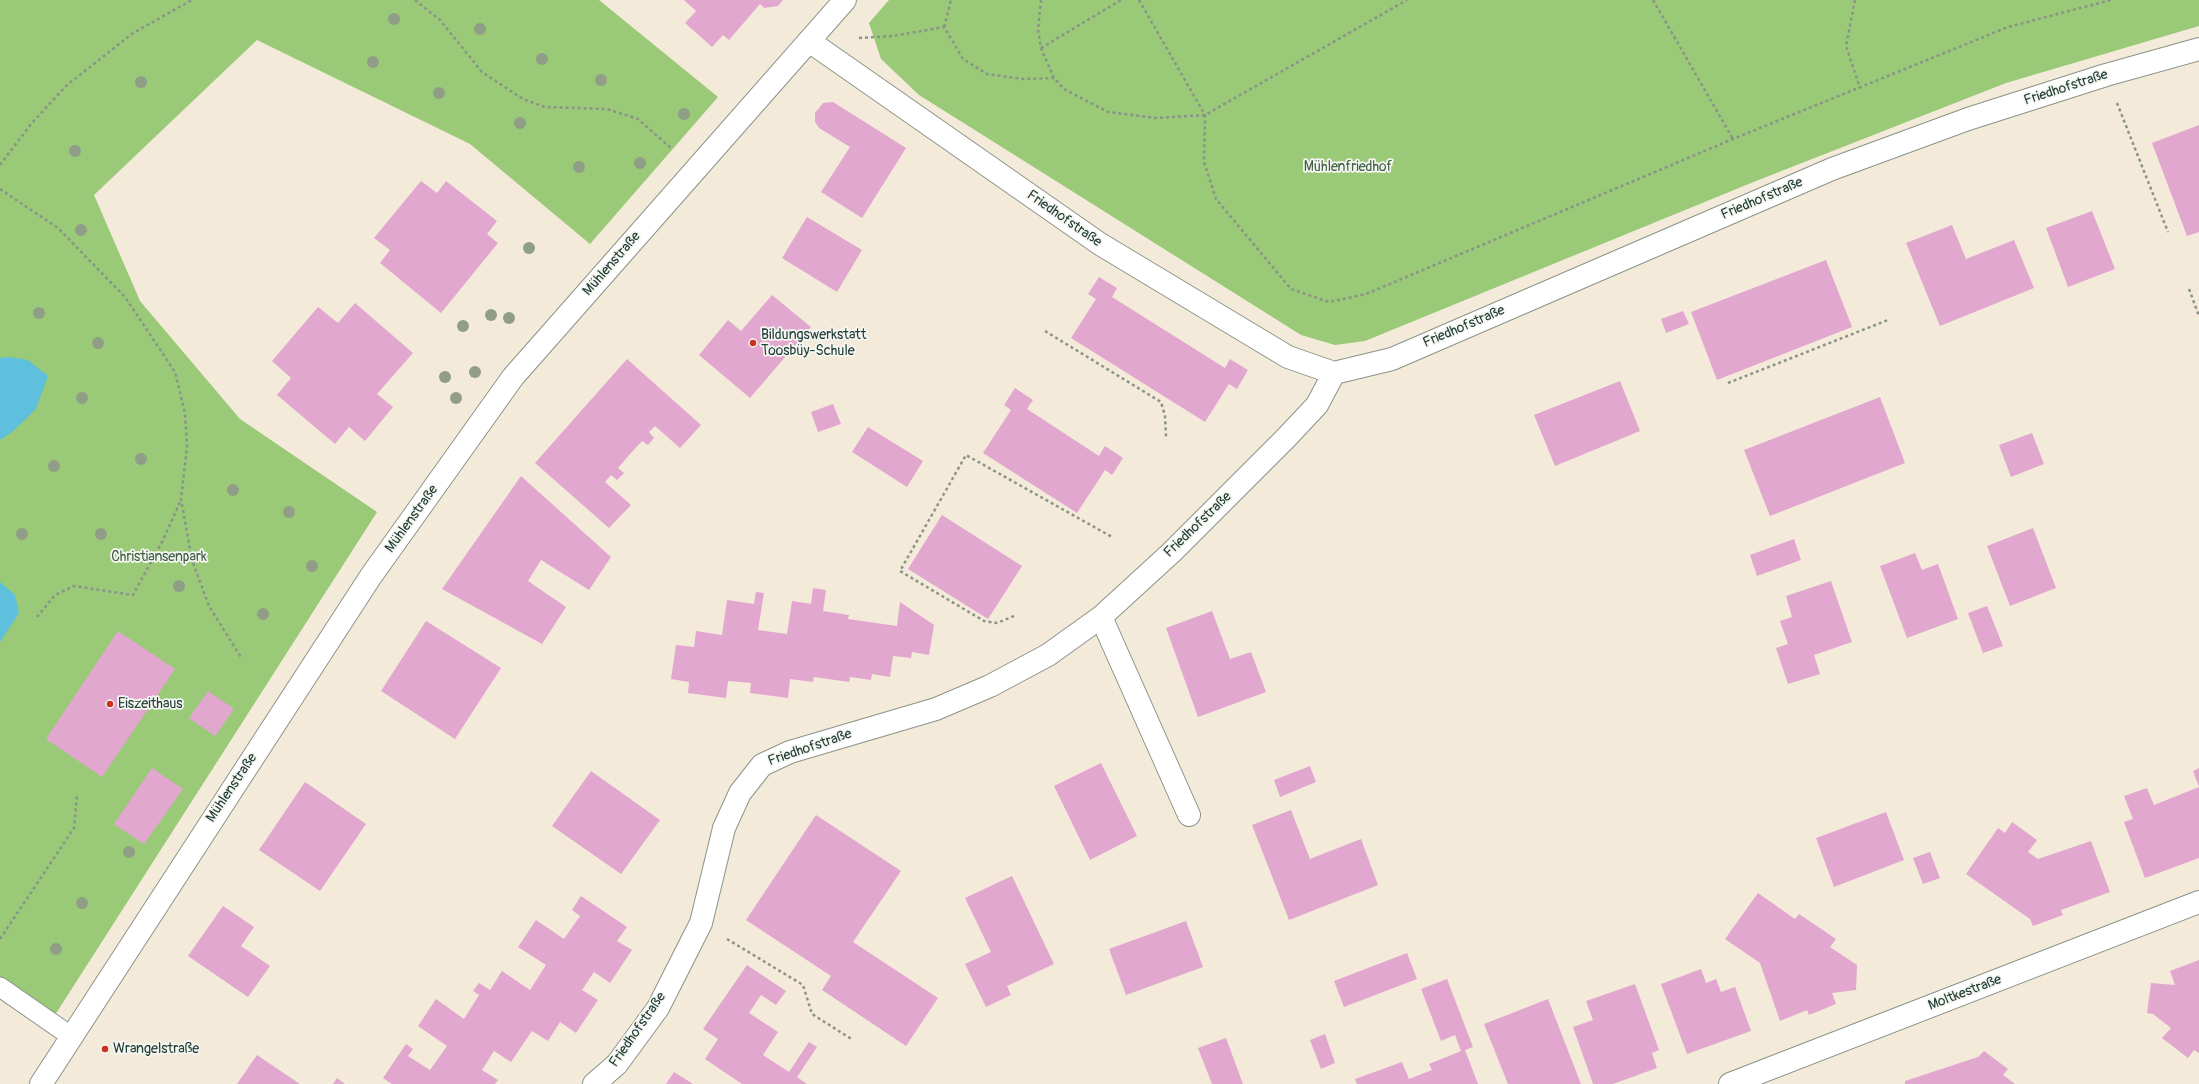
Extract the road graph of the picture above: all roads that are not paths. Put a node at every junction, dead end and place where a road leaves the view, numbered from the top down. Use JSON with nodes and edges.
{"nodes":[{"id":1,"x":845,"y":0,"type":"edge"},
{"id":2,"x":809,"y":41,"type":"junction"},
{"id":3,"x":2199,"y":49,"type":"edge"},
{"id":4,"x":1334,"y":373,"type":"junction"},
{"id":5,"x":1101,"y":617,"type":"junction"},
{"id":6,"x":1189,"y":815,"type":"dead end"},
{"id":7,"x":2199,"y":902,"type":"edge"},
{"id":8,"x":0,"y":987,"type":"edge"},
{"id":9,"x":72,"y":1037,"type":"junction"},
{"id":10,"x":41,"y":1084,"type":"edge"},
{"id":11,"x":594,"y":1084,"type":"edge"},
{"id":12,"x":1730,"y":1084,"type":"edge"}],
"edges":[{"from":1,"to":2,"type":"street","name":"Mühlenstraße"},
{"from":2,"to":4,"type":"street","name":"Friedhofstraße"},
{"from":2,"to":9,"type":"street","name":"Mühlenstraße"},
{"from":3,"to":4,"type":"street","name":"Friedhofstraße"},
{"from":4,"to":5,"type":"street","name":"Friedhofstraße"},
{"from":5,"to":6,"type":"street"},
{"from":5,"to":11,"type":"street","name":"Friedhofstraße"},
{"from":7,"to":12,"type":"street","name":"Moltkestraße"},
{"from":8,"to":9,"type":"lane"},
{"from":9,"to":10,"type":"street","name":"Mühlenstraße"}]}
